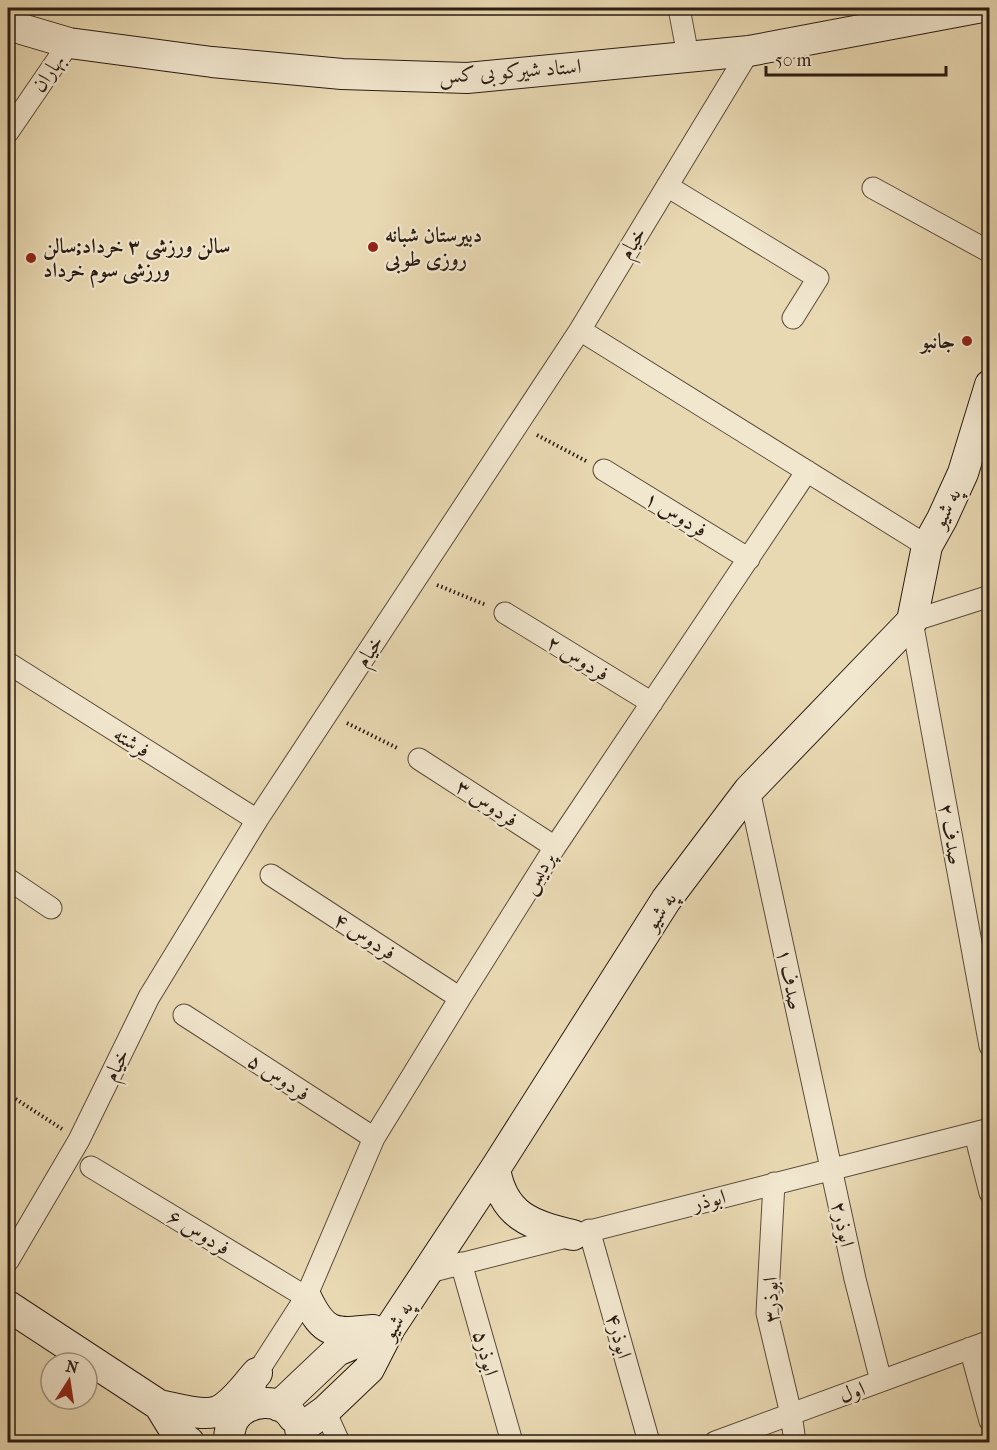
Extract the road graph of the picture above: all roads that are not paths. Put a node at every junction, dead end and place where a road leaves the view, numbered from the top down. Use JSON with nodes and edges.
{"nodes":[{"id":1,"x":679,"y":8,"type":"edge"},
{"id":2,"x":977,"y":8,"type":"edge"},
{"id":3,"x":8,"y":25,"type":"edge"},
{"id":4,"x":69,"y":43,"type":"junction"},
{"id":5,"x":749,"y":51,"type":"junction"},
{"id":6,"x":688,"y":56,"type":"junction"},
{"id":7,"x":8,"y":132,"type":"edge"},
{"id":8,"x":667,"y":186,"type":"junction"},
{"id":9,"x":873,"y":188,"type":"dead end"},
{"id":10,"x":990,"y":252,"type":"edge"},
{"id":11,"x":793,"y":318,"type":"dead end"},
{"id":12,"x":580,"y":330,"type":"junction"},
{"id":13,"x":989,"y":389,"type":"edge"},
{"id":14,"x":604,"y":470,"type":"road end"},
{"id":15,"x":807,"y":471,"type":"junction"},
{"id":16,"x":927,"y":546,"type":"junction"},
{"id":17,"x":749,"y":559,"type":"junction"},
{"id":18,"x":990,"y":596,"type":"edge"},
{"id":19,"x":505,"y":613,"type":"road end"},
{"id":20,"x":912,"y":621,"type":"junction"},
{"id":21,"x":8,"y":663,"type":"edge"},
{"id":22,"x":652,"y":703,"type":"junction"},
{"id":23,"x":419,"y":759,"type":"road end"},
{"id":24,"x":749,"y":790,"type":"junction"},
{"id":25,"x":257,"y":820,"type":"junction"},
{"id":26,"x":555,"y":847,"type":"junction"},
{"id":27,"x":271,"y":875,"type":"dead end"},
{"id":28,"x":8,"y":879,"type":"edge"},
{"id":29,"x":51,"y":908,"type":"dead end"},
{"id":30,"x":460,"y":998,"type":"junction"},
{"id":31,"x":184,"y":1015,"type":"dead end"},
{"id":32,"x":990,"y":1046,"type":"edge"},
{"id":33,"x":982,"y":1132,"type":"edge"},
{"id":34,"x":374,"y":1138,"type":"junction"},
{"id":35,"x":91,"y":1167,"type":"dead end"},
{"id":36,"x":495,"y":1169,"type":"junction"},
{"id":37,"x":831,"y":1169,"type":"junction"},
{"id":38,"x":774,"y":1183,"type":"junction"},
{"id":39,"x":990,"y":1193,"type":"edge"},
{"id":40,"x":581,"y":1233,"type":"junction"},
{"id":41,"x":8,"y":1261,"type":"edge"},
{"id":42,"x":461,"y":1263,"type":"junction"},
{"id":43,"x":429,"y":1272,"type":"junction"},
{"id":44,"x":306,"y":1297,"type":"junction"},
{"id":45,"x":8,"y":1306,"type":"edge"},
{"id":46,"x":390,"y":1328,"type":"junction"},
{"id":47,"x":980,"y":1345,"type":"edge"},
{"id":48,"x":257,"y":1373,"type":"junction"},
{"id":49,"x":881,"y":1381,"type":"junction"},
{"id":50,"x":159,"y":1405,"type":"junction"},
{"id":51,"x":265,"y":1405,"type":"junction"},
{"id":52,"x":325,"y":1411,"type":"junction"},
{"id":53,"x":791,"y":1414,"type":"junction"},
{"id":54,"x":990,"y":1421,"type":"edge"},
{"id":55,"x":300,"y":1436,"type":"edge"},
{"id":56,"x":189,"y":1443,"type":"edge"},
{"id":57,"x":229,"y":1443,"type":"edge"},
{"id":58,"x":339,"y":1443,"type":"edge"},
{"id":59,"x":512,"y":1443,"type":"edge"},
{"id":60,"x":649,"y":1443,"type":"edge"},
{"id":61,"x":715,"y":1443,"type":"edge"},
{"id":62,"x":795,"y":1443,"type":"edge"}],
"edges":[{"from":1,"to":6,"type":"street"},
{"from":2,"to":5,"type":"street","name":"استاد شیرکو بی کس"},
{"from":3,"to":4,"type":"street","name":"استاد شیرکو بی کس"},
{"from":4,"to":6,"type":"street","name":"استاد شیرکو بی کس"},
{"from":4,"to":7,"type":"street","name":"بهاران"},
{"from":5,"to":6,"type":"street","name":"استاد شیرکو بی کس"},
{"from":5,"to":8,"type":"street","name":"خیام"},
{"from":8,"to":11,"type":"street"},
{"from":8,"to":12,"type":"street","name":"خیام"},
{"from":9,"to":10,"type":"street"},
{"from":12,"to":15,"type":"street"},
{"from":12,"to":25,"type":"street","name":"خیام"},
{"from":13,"to":16,"type":"street","name":"په شیو"},
{"from":14,"to":17,"type":"street","name":"فردوس ۱"},
{"from":15,"to":16,"type":"street"},
{"from":15,"to":17,"type":"street","name":"پردیس"},
{"from":16,"to":20,"type":"street","name":"په شیو"},
{"from":17,"to":22,"type":"street","name":"پردیس"},
{"from":18,"to":20,"type":"street"},
{"from":19,"to":22,"type":"street","name":"فردوس ۲"},
{"from":20,"to":24,"type":"street","name":"په شیو"},
{"from":20,"to":32,"type":"street","name":"صدف ۲"},
{"from":21,"to":25,"type":"street","name":"فرشته"},
{"from":22,"to":26,"type":"street","name":"پردیس"},
{"from":23,"to":26,"type":"street","name":"فردوس ۳"},
{"from":24,"to":36,"type":"street","name":"په شیو"},
{"from":24,"to":37,"type":"street","name":"صدف ۱"},
{"from":25,"to":41,"type":"street","name":"خیام"},
{"from":26,"to":30,"type":"street","name":"پردیس"},
{"from":27,"to":30,"type":"street","name":"فردوس ۴"},
{"from":28,"to":29,"type":"street"},
{"from":30,"to":34,"type":"street","name":"پردیس"},
{"from":31,"to":34,"type":"street","name":"فردوس ۵"},
{"from":33,"to":37,"type":"street","name":"ابوذر"},
{"from":33,"to":39,"type":"street"},
{"from":34,"to":44,"type":"street","name":"پردیس"},
{"from":35,"to":44,"type":"street","name":"فردوس ۶"},
{"from":36,"to":40,"type":"street"},
{"from":36,"to":43,"type":"street","name":"په شیو"},
{"from":37,"to":38,"type":"street","name":"ابوذر"},
{"from":37,"to":49,"type":"street","name":"ابوذر۲"},
{"from":38,"to":40,"type":"street","name":"ابوذر"},
{"from":38,"to":53,"type":"street","name":"ابوذر۳"},
{"from":40,"to":42,"type":"street","name":"ابوذر"},
{"from":40,"to":60,"type":"street","name":"ابوذر۴"},
{"from":42,"to":43,"type":"street","name":"ابوذر"},
{"from":42,"to":59,"type":"street","name":"ابوذر۵"},
{"from":43,"to":46,"type":"street","name":"په شیو"},
{"from":44,"to":46,"type":"street"},
{"from":44,"to":48,"type":"street","name":"پردیس"},
{"from":45,"to":50,"type":"street"},
{"from":46,"to":51,"type":"street"},
{"from":46,"to":52,"type":"street","name":"په شیو"},
{"from":47,"to":49,"type":"street","name":"اول"},
{"from":47,"to":54,"type":"street"},
{"from":48,"to":50,"type":"street"},
{"from":48,"to":51,"type":"street"},
{"from":49,"to":53,"type":"street","name":"اول"},
{"from":50,"to":56,"type":"street"},
{"from":51,"to":55,"type":"street"},
{"from":51,"to":57,"type":"street"},
{"from":52,"to":55,"type":"street","name":"په شیو"},
{"from":52,"to":58,"type":"street"},
{"from":53,"to":61,"type":"street","name":"اول"},
{"from":53,"to":62,"type":"street","name":"ابوذر۳"}]}
